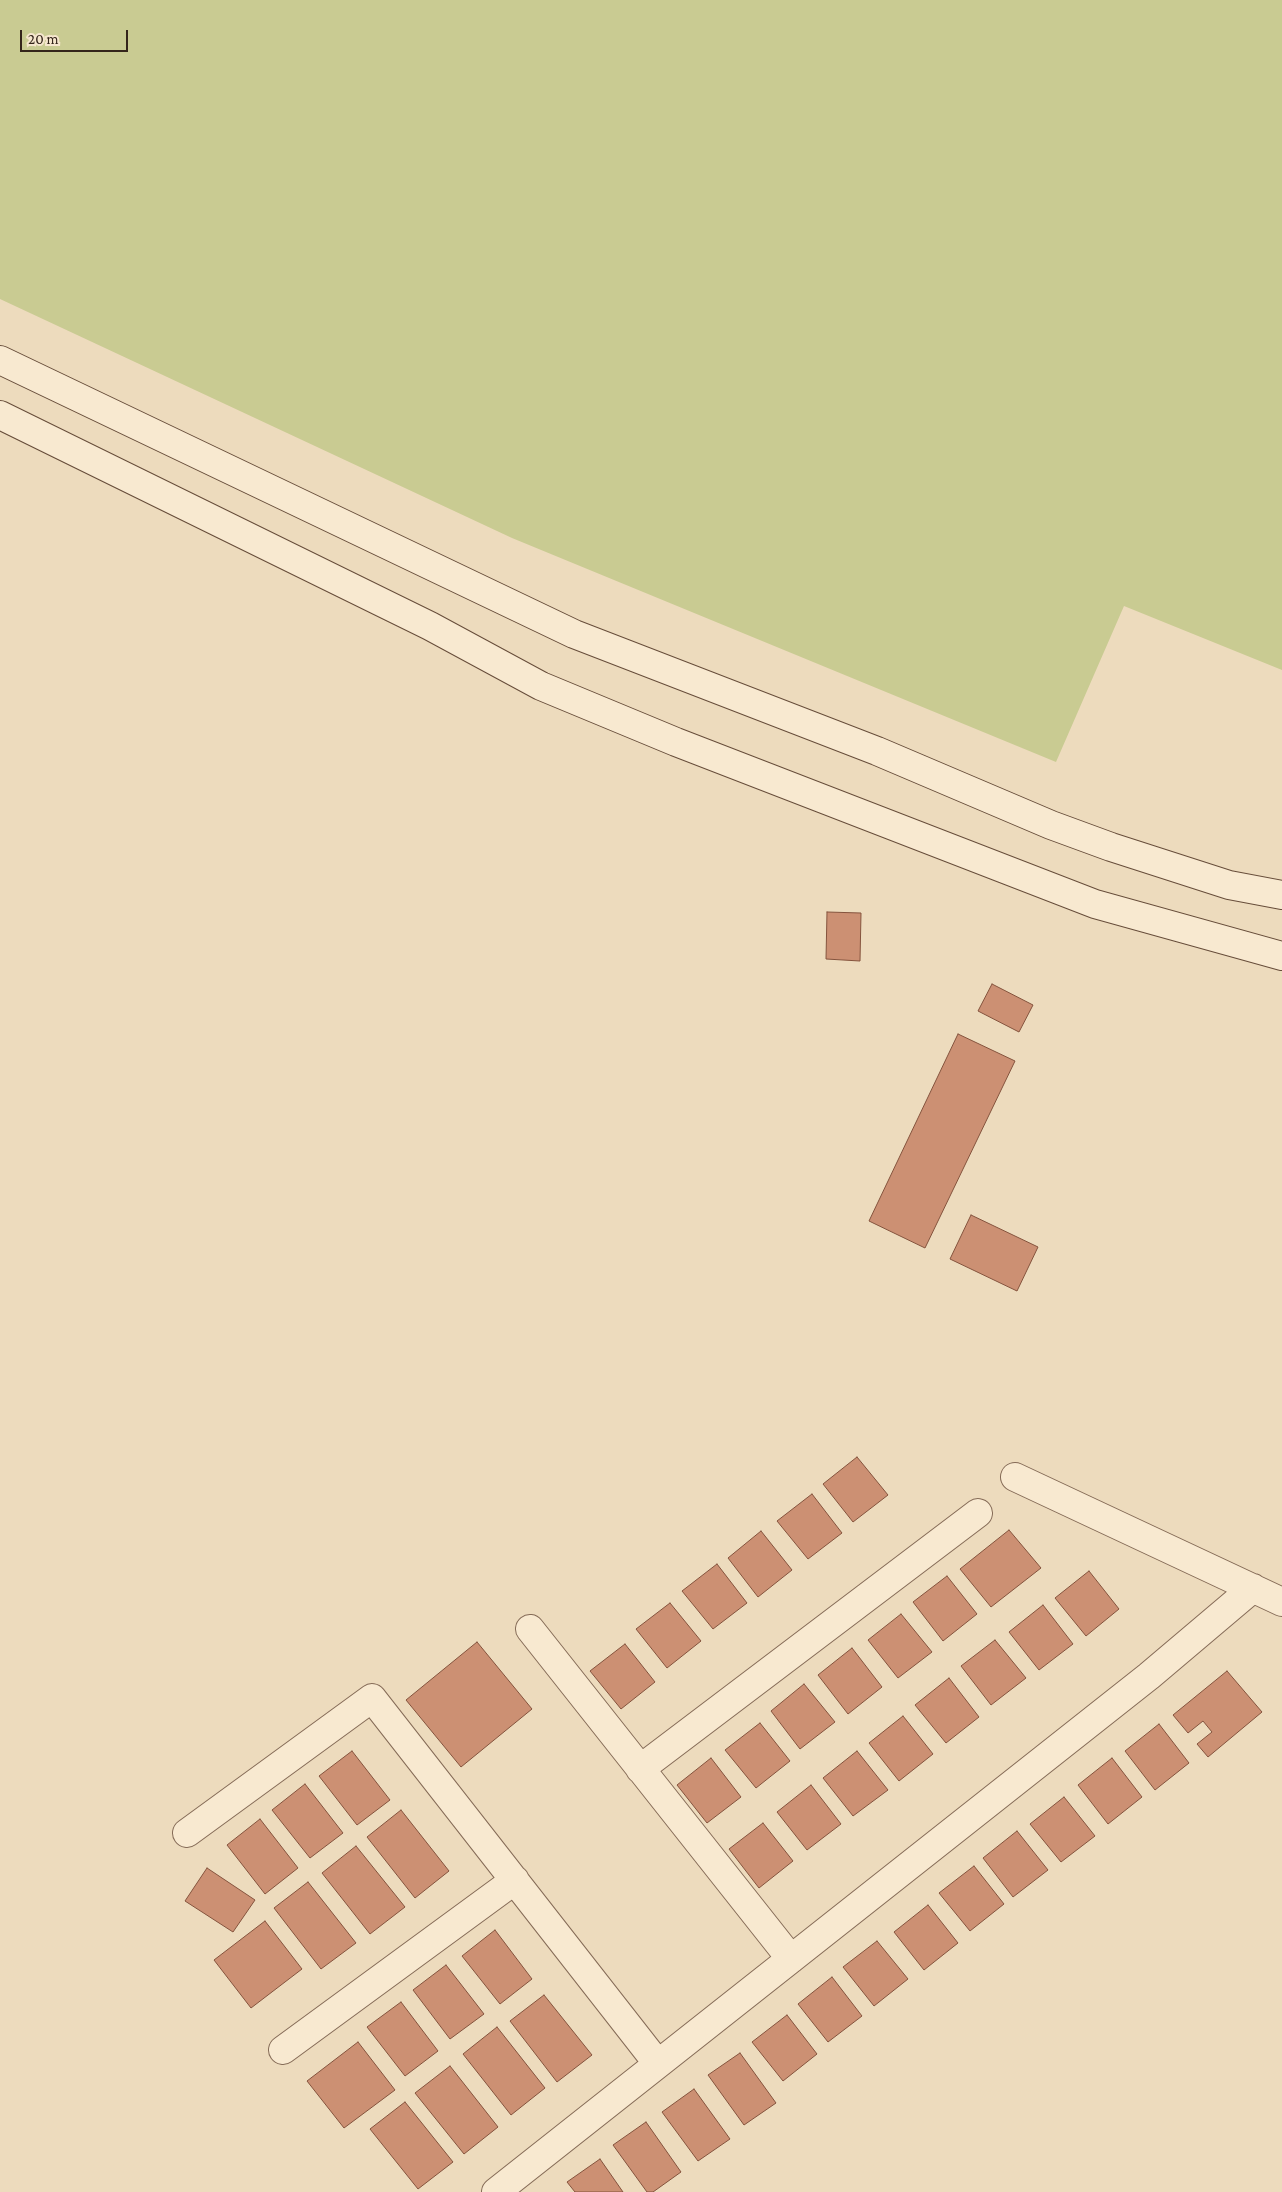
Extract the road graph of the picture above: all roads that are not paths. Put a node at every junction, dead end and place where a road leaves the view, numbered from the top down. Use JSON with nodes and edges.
{"nodes":[{"id":1,"x":0,"y":360,"type":"edge"},
{"id":2,"x":0,"y":415,"type":"edge"},
{"id":3,"x":1282,"y":895,"type":"edge"},
{"id":4,"x":1282,"y":956,"type":"edge"},
{"id":5,"x":1015,"y":1477,"type":"dead end"},
{"id":6,"x":978,"y":1513,"type":"dead end"},
{"id":7,"x":1253,"y":1588,"type":"junction"},
{"id":8,"x":1282,"y":1602,"type":"edge"},
{"id":9,"x":530,"y":1629,"type":"dead end"},
{"id":10,"x":640,"y":1769,"type":"junction"},
{"id":11,"x":187,"y":1833,"type":"dead end"},
{"id":12,"x":515,"y":1880,"type":"junction"},
{"id":13,"x":791,"y":1959,"type":"junction"},
{"id":14,"x":283,"y":2050,"type":"dead end"},
{"id":15,"x":658,"y":2064,"type":"junction"},
{"id":16,"x":496,"y":2192,"type":"edge"}],
"edges":[{"from":1,"to":3,"type":"street"},
{"from":2,"to":4,"type":"street"},
{"from":5,"to":7,"type":"street"},
{"from":6,"to":10,"type":"street"},
{"from":7,"to":8,"type":"street"},
{"from":7,"to":13,"type":"street"},
{"from":9,"to":10,"type":"street"},
{"from":10,"to":13,"type":"street"},
{"from":11,"to":12,"type":"street"},
{"from":12,"to":14,"type":"street"},
{"from":12,"to":15,"type":"street"},
{"from":13,"to":15,"type":"street"},
{"from":15,"to":16,"type":"street"}]}
